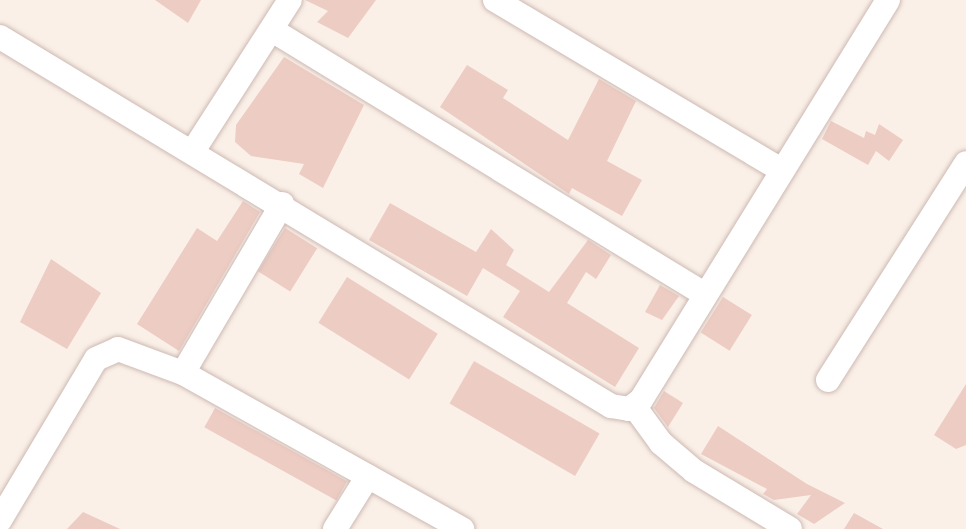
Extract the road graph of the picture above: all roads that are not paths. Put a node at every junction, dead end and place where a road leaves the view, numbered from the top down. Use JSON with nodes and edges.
{"nodes":[{"id":1,"x":290,"y":0,"type":"edge"},
{"id":2,"x":495,"y":0,"type":"edge"},
{"id":3,"x":888,"y":0,"type":"edge"},
{"id":4,"x":272,"y":30,"type":"junction"},
{"id":5,"x":0,"y":37,"type":"edge"},
{"id":6,"x":193,"y":151,"type":"junction"},
{"id":7,"x":966,"y":163,"type":"edge"},
{"id":8,"x":781,"y":170,"type":"junction"},
{"id":9,"x":282,"y":204,"type":"junction"},
{"id":10,"x":704,"y":294,"type":"junction"},
{"id":11,"x":183,"y":373,"type":"junction"},
{"id":12,"x":828,"y":380,"type":"dead end"},
{"id":13,"x":634,"y":406,"type":"junction"},
{"id":14,"x":368,"y":476,"type":"junction"},
{"id":15,"x":0,"y":520,"type":"edge"},
{"id":16,"x":335,"y":529,"type":"edge"},
{"id":17,"x":462,"y":529,"type":"edge"},
{"id":18,"x":790,"y":529,"type":"edge"}],
"edges":[{"from":1,"to":4,"type":"street"},
{"from":2,"to":8,"type":"street"},
{"from":3,"to":8,"type":"street"},
{"from":4,"to":6,"type":"street"},
{"from":4,"to":10,"type":"street"},
{"from":5,"to":6,"type":"street"},
{"from":6,"to":9,"type":"street"},
{"from":7,"to":12,"type":"street"},
{"from":8,"to":10,"type":"street"},
{"from":9,"to":11,"type":"street"},
{"from":9,"to":13,"type":"street"},
{"from":10,"to":13,"type":"street"},
{"from":11,"to":14,"type":"street"},
{"from":11,"to":15,"type":"street"},
{"from":13,"to":18,"type":"street"},
{"from":14,"to":16,"type":"street"},
{"from":14,"to":17,"type":"street"}]}
